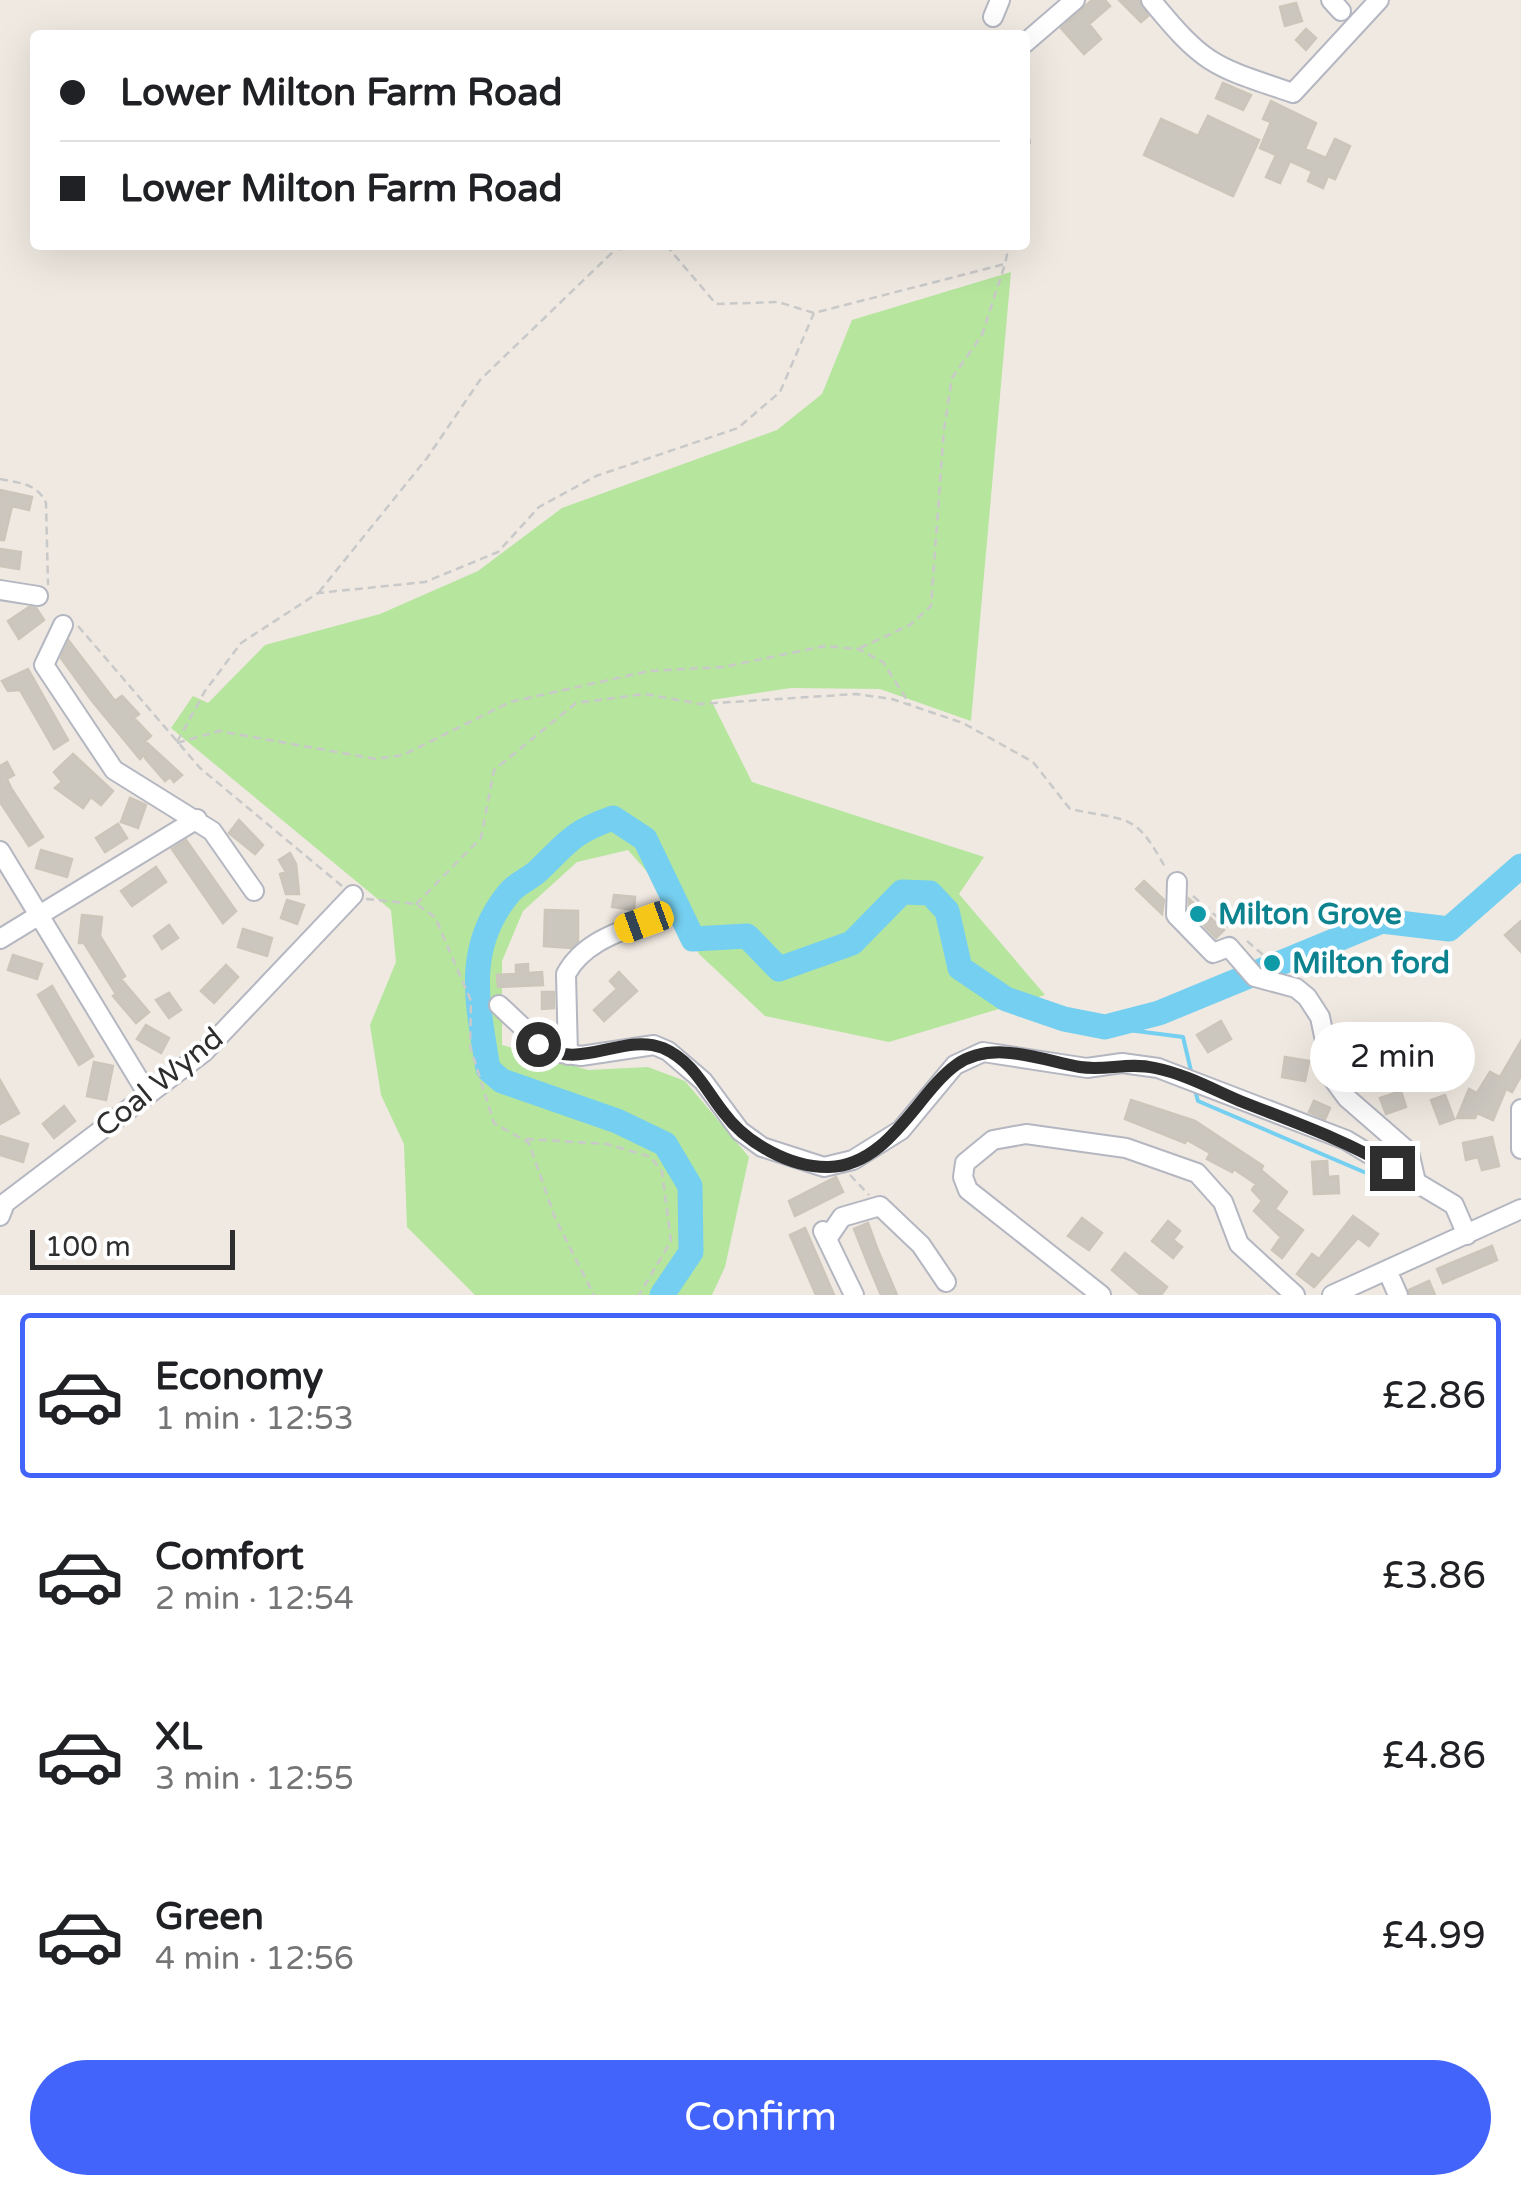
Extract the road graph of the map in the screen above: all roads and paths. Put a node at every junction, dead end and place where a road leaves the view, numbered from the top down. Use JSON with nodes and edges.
{"nodes":[{"id":1,"x":1075,"y":0,"type":"edge"},
{"id":2,"x":1151,"y":0,"type":"edge"},
{"id":3,"x":1379,"y":0,"type":"edge"},
{"id":4,"x":1030,"y":39,"type":"edge"},
{"id":5,"x":670,"y":250,"type":"edge"},
{"id":6,"x":1008,"y":250,"type":"edge"},
{"id":7,"x":618,"y":251,"type":"edge"},
{"id":8,"x":1005,"y":264,"type":"junction"},
{"id":9,"x":814,"y":312,"type":"junction"},
{"id":10,"x":0,"y":479,"type":"edge"},
{"id":11,"x":0,"y":590,"type":"edge"},
{"id":12,"x":318,"y":593,"type":"junction"},
{"id":13,"x":38,"y":596,"type":"joint"},
{"id":14,"x":68,"y":622,"type":"joint"},
{"id":15,"x":858,"y":649,"type":"junction"},
{"id":16,"x":910,"y":705,"type":"junction"},
{"id":17,"x":176,"y":743,"type":"junction"},
{"id":18,"x":197,"y":818,"type":"junction"},
{"id":19,"x":0,"y":852,"type":"edge"},
{"id":20,"x":1177,"y":882,"type":"junction"},
{"id":21,"x":254,"y":892,"type":"dead end"},
{"id":22,"x":353,"y":896,"type":"junction"},
{"id":23,"x":416,"y":904,"type":"junction"},
{"id":24,"x":38,"y":914,"type":"junction"},
{"id":25,"x":644,"y":922,"type":"dead end"},
{"id":26,"x":1237,"y":934,"type":"junction"},
{"id":27,"x":0,"y":939,"type":"edge"},
{"id":28,"x":1250,"y":966,"type":"junction"},
{"id":29,"x":1296,"y":988,"type":"junction"},
{"id":30,"x":499,"y":1005,"type":"dead end"},
{"id":31,"x":568,"y":1055,"type":"junction"},
{"id":32,"x":147,"y":1093,"type":"junction"},
{"id":33,"x":1521,"y":1109,"type":"edge"},
{"id":34,"x":524,"y":1139,"type":"junction"},
{"id":35,"x":1521,"y":1149,"type":"edge"},
{"id":36,"x":840,"y":1164,"type":"junction"},
{"id":37,"x":1416,"y":1182,"type":"junction"},
{"id":38,"x":2,"y":1204,"type":"edge"},
{"id":39,"x":880,"y":1206,"type":"junction"},
{"id":40,"x":1521,"y":1210,"type":"edge"},
{"id":41,"x":1467,"y":1236,"type":"junction"},
{"id":42,"x":1387,"y":1270,"type":"junction"},
{"id":43,"x":946,"y":1282,"type":"dead end"},
{"id":44,"x":594,"y":1295,"type":"edge"},
{"id":45,"x":639,"y":1295,"type":"edge"},
{"id":46,"x":854,"y":1295,"type":"edge"},
{"id":47,"x":1101,"y":1295,"type":"edge"},
{"id":48,"x":1296,"y":1295,"type":"edge"},
{"id":49,"x":1332,"y":1295,"type":"edge"},
{"id":50,"x":1398,"y":1295,"type":"edge"}],
"edges":[{"from":1,"to":4,"type":"street"},
{"from":2,"to":3,"type":"street"},
{"from":5,"to":9,"type":"path"},
{"from":6,"to":8,"type":"path"},
{"from":7,"to":12,"type":"path"},
{"from":8,"to":9,"type":"path"},
{"from":8,"to":15,"type":"path"},
{"from":9,"to":12,"type":"path"},
{"from":10,"to":13,"type":"path"},
{"from":11,"to":13,"type":"street"},
{"from":12,"to":17,"type":"path"},
{"from":14,"to":17,"type":"path"},
{"from":14,"to":18,"type":"street"},
{"from":15,"to":16,"type":"path"},
{"from":15,"to":17,"type":"path"},
{"from":16,"to":20,"type":"path"},
{"from":16,"to":23,"type":"path"},
{"from":17,"to":22,"type":"path"},
{"from":18,"to":21,"type":"street"},
{"from":18,"to":24,"type":"street"},
{"from":19,"to":24,"type":"street"},
{"from":20,"to":26,"type":"path"},
{"from":20,"to":28,"type":"street"},
{"from":22,"to":23,"type":"path"},
{"from":22,"to":32,"type":"street","name":"Coal Wynd"},
{"from":23,"to":34,"type":"path"},
{"from":24,"to":27,"type":"street"},
{"from":24,"to":32,"type":"street"},
{"from":25,"to":31,"type":"street"},
{"from":26,"to":28,"type":"path"},
{"from":26,"to":29,"type":"path"},
{"from":28,"to":29,"type":"street"},
{"from":29,"to":37,"type":"street"},
{"from":30,"to":31,"type":"street"},
{"from":31,"to":36,"type":"street"},
{"from":32,"to":38,"type":"street","name":"Coal Wynd"},
{"from":33,"to":35,"type":"street"},
{"from":34,"to":44,"type":"path"},
{"from":34,"to":45,"type":"path"},
{"from":36,"to":37,"type":"street"},
{"from":36,"to":39,"type":"path"},
{"from":37,"to":41,"type":"street"},
{"from":39,"to":43,"type":"street"},
{"from":39,"to":46,"type":"street"},
{"from":40,"to":41,"type":"street"},
{"from":41,"to":42,"type":"street"},
{"from":42,"to":49,"type":"street"},
{"from":42,"to":50,"type":"street"},
{"from":47,"to":48,"type":"street"}]}
